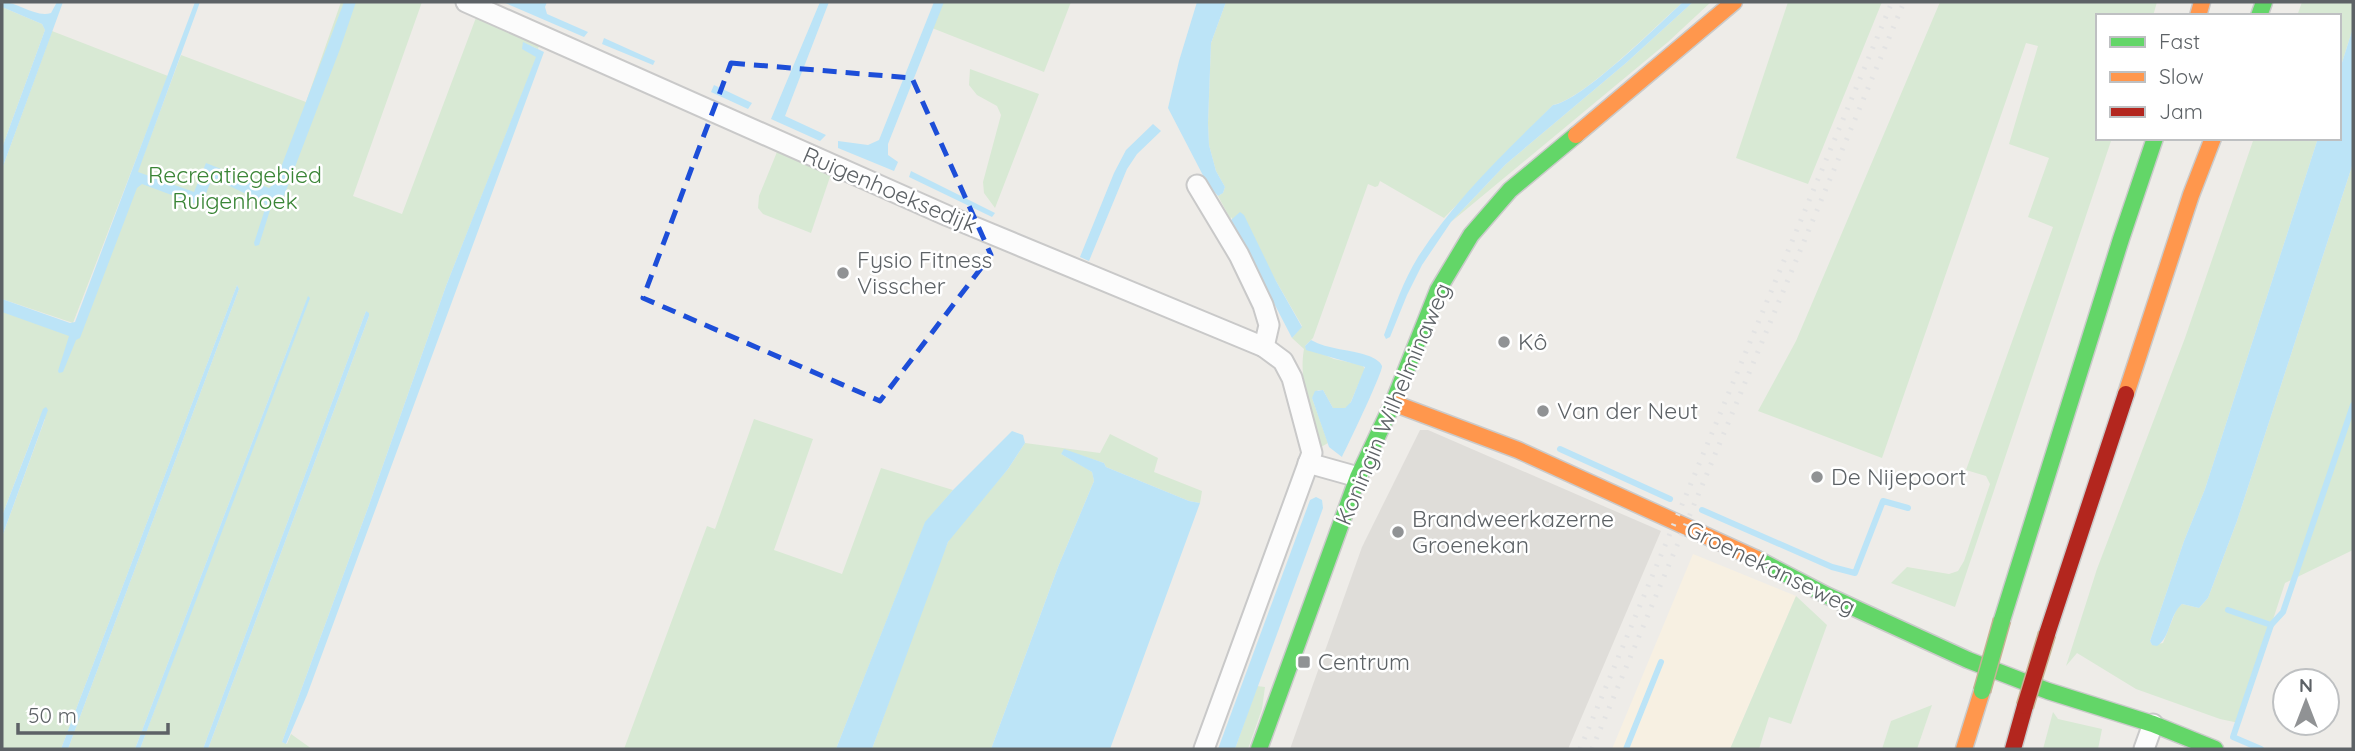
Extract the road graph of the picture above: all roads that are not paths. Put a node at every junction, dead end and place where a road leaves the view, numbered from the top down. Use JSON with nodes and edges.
{"nodes":[{"id":1,"x":466,"y":2,"type":"edge"},
{"id":2,"x":1734,"y":2,"type":"edge"},
{"id":3,"x":2154,"y":140,"type":"edge"},
{"id":4,"x":2212,"y":140,"type":"edge"},
{"id":5,"x":1197,"y":185,"type":"dead end"},
{"id":6,"x":1264,"y":347,"type":"junction"},
{"id":7,"x":1392,"y":402,"type":"junction"},
{"id":8,"x":1308,"y":463,"type":"junction"},
{"id":9,"x":1359,"y":477,"type":"junction"},
{"id":10,"x":2153,"y":724,"type":"junction"},
{"id":11,"x":1204,"y":749,"type":"edge"},
{"id":12,"x":1259,"y":749,"type":"edge"},
{"id":13,"x":1964,"y":749,"type":"edge"},
{"id":14,"x":2013,"y":749,"type":"edge"},
{"id":15,"x":2144,"y":749,"type":"edge"},
{"id":16,"x":2215,"y":749,"type":"edge"}],
"edges":[{"from":1,"to":6,"type":"street","name":"Ruigenhoeksedijk"},
{"from":2,"to":7,"type":"main road","name":"Koningin Wilhelminaweg"},
{"from":3,"to":13,"type":"main road","bridge":true},
{"from":4,"to":14,"type":"main road","bridge":true},
{"from":5,"to":6,"type":"street"},
{"from":6,"to":8,"type":"street","name":"Ruigenhoeksedijk"},
{"from":7,"to":9,"type":"main road","name":"Koningin Wilhelminaweg"},
{"from":7,"to":10,"type":"main road","name":"Groenekanseweg"},
{"from":8,"to":9,"type":"street"},
{"from":8,"to":11,"type":"street"},
{"from":9,"to":12,"type":"main road","name":"Koningin Wilhelminaweg"},
{"from":10,"to":15,"type":"street"},
{"from":10,"to":16,"type":"main road","name":"Groenekanseweg"}]}
